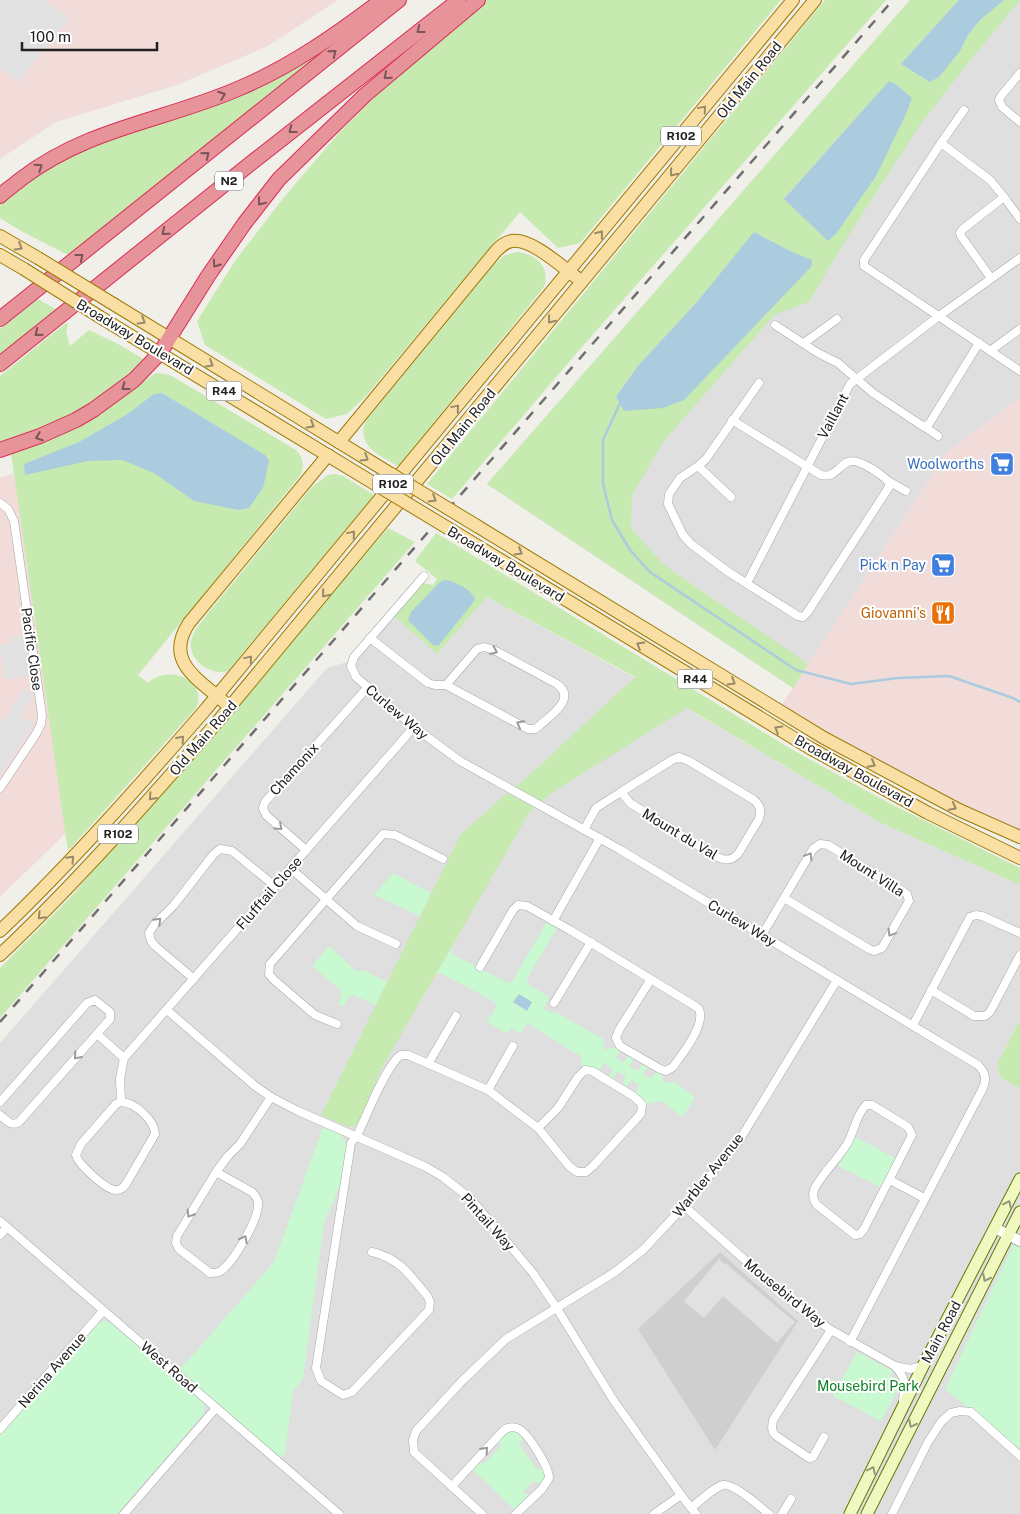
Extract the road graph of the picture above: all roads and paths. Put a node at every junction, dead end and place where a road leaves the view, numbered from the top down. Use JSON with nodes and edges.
{"nodes":[{"id":1,"x":382,"y":0,"type":"edge"},
{"id":2,"x":399,"y":0,"type":"edge"},
{"id":3,"x":459,"y":0,"type":"edge"},
{"id":4,"x":478,"y":0,"type":"edge"},
{"id":5,"x":793,"y":0,"type":"edge"},
{"id":6,"x":815,"y":0,"type":"edge"},
{"id":7,"x":1020,"y":72,"type":"edge"},
{"id":8,"x":964,"y":110,"type":"dead end"},
{"id":9,"x":1020,"y":122,"type":"edge"},
{"id":10,"x":941,"y":144,"type":"junction"},
{"id":11,"x":0,"y":195,"type":"edge"},
{"id":12,"x":1004,"y":197,"type":"junction"},
{"id":13,"x":1020,"y":219,"type":"edge"},
{"id":14,"x":0,"y":236,"type":"edge"},
{"id":15,"x":0,"y":255,"type":"edge"},
{"id":16,"x":1020,"y":258,"type":"edge"},
{"id":17,"x":569,"y":272,"type":"junction"},
{"id":18,"x":991,"y":278,"type":"junction"},
{"id":19,"x":582,"y":282,"type":"junction"},
{"id":20,"x":939,"y":316,"type":"junction"},
{"id":21,"x":0,"y":319,"type":"edge"},
{"id":22,"x":837,"y":319,"type":"dead end"},
{"id":23,"x":775,"y":325,"type":"dead end"},
{"id":24,"x":1020,"y":330,"type":"edge"},
{"id":25,"x":169,"y":338,"type":"junction"},
{"id":26,"x":979,"y":343,"type":"junction"},
{"id":27,"x":804,"y":344,"type":"junction"},
{"id":28,"x":990,"y":351,"type":"junction"},
{"id":29,"x":160,"y":353,"type":"junction"},
{"id":30,"x":0,"y":364,"type":"edge"},
{"id":31,"x":1020,"y":371,"type":"edge"},
{"id":32,"x":855,"y":378,"type":"junction"},
{"id":33,"x":759,"y":383,"type":"dead end"},
{"id":34,"x":732,"y":420,"type":"junction"},
{"id":35,"x":925,"y":428,"type":"junction"},
{"id":36,"x":938,"y":436,"type":"dead end"},
{"id":37,"x":339,"y":442,"type":"junction"},
{"id":38,"x":0,"y":450,"type":"edge"},
{"id":39,"x":328,"y":455,"type":"junction"},
{"id":40,"x":698,"y":466,"type":"junction"},
{"id":41,"x":806,"y":467,"type":"junction"},
{"id":42,"x":888,"y":480,"type":"junction"},
{"id":43,"x":906,"y":491,"type":"dead end"},
{"id":44,"x":732,"y":497,"type":"dead end"},
{"id":45,"x":0,"y":503,"type":"edge"},
{"id":46,"x":424,"y":576,"type":"dead end"},
{"id":47,"x":747,"y":583,"type":"junction"},
{"id":48,"x":370,"y":638,"type":"junction"},
{"id":49,"x":446,"y":685,"type":"junction"},
{"id":50,"x":368,"y":687,"type":"junction"},
{"id":51,"x":218,"y":696,"type":"junction"},
{"id":52,"x":230,"y":708,"type":"junction"},
{"id":53,"x":414,"y":727,"type":"junction"},
{"id":54,"x":0,"y":788,"type":"edge"},
{"id":55,"x":621,"y":792,"type":"junction"},
{"id":56,"x":584,"y":830,"type":"junction"},
{"id":57,"x":1020,"y":837,"type":"edge"},
{"id":58,"x":600,"y":838,"type":"junction"},
{"id":59,"x":306,"y":850,"type":"junction"},
{"id":60,"x":1020,"y":858,"type":"edge"},
{"id":61,"x":443,"y":859,"type":"dead end"},
{"id":62,"x":290,"y":868,"type":"junction"},
{"id":63,"x":275,"y":886,"type":"junction"},
{"id":64,"x":784,"y":898,"type":"junction"},
{"id":65,"x":326,"y":899,"type":"junction"},
{"id":66,"x":553,"y":920,"type":"junction"},
{"id":67,"x":0,"y":931,"type":"edge"},
{"id":68,"x":1020,"y":933,"type":"edge"},
{"id":69,"x":762,"y":935,"type":"junction"},
{"id":70,"x":591,"y":942,"type":"junction"},
{"id":71,"x":396,"y":944,"type":"dead end"},
{"id":72,"x":0,"y":955,"type":"edge"},
{"id":73,"x":1020,"y":956,"type":"edge"},
{"id":74,"x":480,"y":967,"type":"dead end"},
{"id":75,"x":194,"y":979,"type":"junction"},
{"id":76,"x":651,"y":979,"type":"junction"},
{"id":77,"x":837,"y":980,"type":"junction"},
{"id":78,"x":931,"y":990,"type":"junction"},
{"id":79,"x":554,"y":1003,"type":"dead end"},
{"id":80,"x":166,"y":1010,"type":"junction"},
{"id":81,"x":456,"y":1016,"type":"dead end"},
{"id":82,"x":337,"y":1024,"type":"dead end"},
{"id":83,"x":913,"y":1026,"type":"junction"},
{"id":84,"x":97,"y":1034,"type":"junction"},
{"id":85,"x":513,"y":1046,"type":"dead end"},
{"id":86,"x":124,"y":1058,"type":"junction"},
{"id":87,"x":428,"y":1064,"type":"junction"},
{"id":88,"x":488,"y":1090,"type":"junction"},
{"id":89,"x":271,"y":1097,"type":"junction"},
{"id":90,"x":0,"y":1102,"type":"edge"},
{"id":91,"x":121,"y":1102,"type":"junction"},
{"id":92,"x":0,"y":1115,"type":"edge"},
{"id":93,"x":538,"y":1128,"type":"junction"},
{"id":94,"x":357,"y":1136,"type":"junction"},
{"id":95,"x":216,"y":1172,"type":"junction"},
{"id":96,"x":1020,"y":1179,"type":"edge"},
{"id":97,"x":890,"y":1180,"type":"junction"},
{"id":98,"x":924,"y":1198,"type":"junction"},
{"id":99,"x":684,"y":1206,"type":"junction"},
{"id":100,"x":1020,"y":1212,"type":"edge"},
{"id":101,"x":0,"y":1221,"type":"edge"},
{"id":102,"x":7,"y":1227,"type":"junction"},
{"id":103,"x":995,"y":1228,"type":"junction"},
{"id":104,"x":0,"y":1235,"type":"edge"},
{"id":105,"x":1008,"y":1235,"type":"junction"},
{"id":106,"x":1020,"y":1241,"type":"edge"},
{"id":107,"x":372,"y":1252,"type":"dead end"},
{"id":108,"x":556,"y":1307,"type":"junction"},
{"id":109,"x":103,"y":1311,"type":"junction"},
{"id":110,"x":830,"y":1330,"type":"junction"},
{"id":111,"x":850,"y":1342,"type":"junction"},
{"id":112,"x":895,"y":1366,"type":"junction"},
{"id":113,"x":923,"y":1366,"type":"junction"},
{"id":114,"x":216,"y":1408,"type":"junction"},
{"id":115,"x":901,"y":1412,"type":"junction"},
{"id":116,"x":0,"y":1429,"type":"edge"},
{"id":117,"x":824,"y":1437,"type":"dead end"},
{"id":118,"x":1020,"y":1456,"type":"edge"},
{"id":119,"x":452,"y":1486,"type":"junction"},
{"id":120,"x":681,"y":1495,"type":"junction"},
{"id":121,"x":791,"y":1499,"type":"dead end"},
{"id":122,"x":330,"y":1506,"type":"junction"},
{"id":123,"x":693,"y":1511,"type":"edge"},
{"id":124,"x":124,"y":1514,"type":"edge"},
{"id":125,"x":323,"y":1514,"type":"edge"},
{"id":126,"x":339,"y":1514,"type":"edge"},
{"id":127,"x":482,"y":1514,"type":"edge"},
{"id":128,"x":516,"y":1514,"type":"edge"},
{"id":129,"x":654,"y":1514,"type":"edge"},
{"id":130,"x":769,"y":1514,"type":"edge"},
{"id":131,"x":782,"y":1514,"type":"edge"},
{"id":132,"x":850,"y":1514,"type":"edge"},
{"id":133,"x":867,"y":1514,"type":"edge"},
{"id":134,"x":892,"y":1514,"type":"edge"}],
"edges":[{"from":11,"to":1,"type":"highway","one_way":true},
{"from":21,"to":2,"type":"highway","number":"N2","one_way":true},
{"from":3,"to":30,"type":"highway","number":"N2","one_way":true},
{"from":4,"to":25,"type":"highway","one_way":true},
{"from":17,"to":5,"type":"main road","name":"Old Main Road","number":"R102","one_way":true},
{"from":6,"to":19,"type":"main road","name":"Old Main Road","number":"R102","one_way":true},
{"from":7,"to":9,"type":"street"},
{"from":8,"to":10,"type":"street"},
{"from":10,"to":12,"type":"street"},
{"from":10,"to":20,"type":"street"},
{"from":12,"to":13,"type":"street"},
{"from":12,"to":18,"type":"street"},
{"from":14,"to":25,"type":"main road","name":"Broadway Boulevard","number":"R44","one_way":true,"bridge":true},
{"from":15,"to":29,"type":"main road","name":"Broadway Boulevard","number":"R44","bridge":true},
{"from":16,"to":18,"type":"street","name":"Vaillant"},
{"from":17,"to":19,"type":"main road"},
{"from":17,"to":37,"type":"main road"},
{"from":51,"to":17,"type":"main road","name":"Old Main Road","number":"R102","one_way":true},
{"from":18,"to":20,"type":"street","name":"Vaillant"},
{"from":19,"to":52,"type":"main road","name":"Old Main Road","number":"R102","one_way":true},
{"from":20,"to":26,"type":"street"},
{"from":20,"to":32,"type":"street","name":"Vaillant"},
{"from":22,"to":27,"type":"street"},
{"from":23,"to":27,"type":"street"},
{"from":24,"to":28,"type":"street"},
{"from":25,"to":29,"type":"highway"},
{"from":25,"to":37,"type":"main road","name":"Broadway Boulevard","number":"R44","one_way":true},
{"from":26,"to":28,"type":"street"},
{"from":26,"to":35,"type":"street"},
{"from":27,"to":32,"type":"street"},
{"from":28,"to":31,"type":"street"},
{"from":29,"to":38,"type":"highway","one_way":true},
{"from":29,"to":39,"type":"main road","name":"Broadway Boulevard","number":"R44"},
{"from":32,"to":35,"type":"street"},
{"from":32,"to":41,"type":"street","name":"Vaillant"},
{"from":33,"to":34,"type":"street"},
{"from":34,"to":40,"type":"street"},
{"from":34,"to":41,"type":"street"},
{"from":35,"to":36,"type":"street"},
{"from":37,"to":57,"type":"main road","name":"Broadway Boulevard","number":"R44","one_way":true,"bridge":true},
{"from":39,"to":51,"type":"main road"},
{"from":60,"to":39,"type":"main road","name":"Broadway Boulevard","number":"R44","one_way":true,"bridge":true},
{"from":40,"to":44,"type":"street"},
{"from":40,"to":47,"type":"street"},
{"from":41,"to":42,"type":"street"},
{"from":41,"to":47,"type":"street","name":"Vaillant"},
{"from":42,"to":43,"type":"street"},
{"from":42,"to":47,"type":"street"},
{"from":45,"to":54,"type":"street","name":"Pacific Close"},
{"from":46,"to":48,"type":"street","name":"Curlew Way"},
{"from":48,"to":49,"type":"street"},
{"from":48,"to":50,"type":"street","name":"Curlew Way"},
{"from":49,"to":49,"type":"street","one_way":true},
{"from":50,"to":53,"type":"street","name":"Curlew Way"},
{"from":50,"to":59,"type":"street","name":"Chamonix","one_way":true},
{"from":51,"to":52,"type":"main road"},
{"from":67,"to":51,"type":"main road","name":"Old Main Road","number":"R102","one_way":true},
{"from":52,"to":72,"type":"main road","name":"Old Main Road","number":"R102","one_way":true},
{"from":53,"to":56,"type":"street","name":"Curlew Way"},
{"from":53,"to":59,"type":"street","name":"Flufftail Close"},
{"from":55,"to":55,"type":"street","name":"Mount du Val"},
{"from":55,"to":56,"type":"street","name":"Mount du Val"},
{"from":56,"to":58,"type":"street","name":"Curlew Way"},
{"from":58,"to":66,"type":"street"},
{"from":58,"to":69,"type":"street","name":"Curlew Way"},
{"from":59,"to":62,"type":"street","name":"Flufftail Close"},
{"from":61,"to":65,"type":"street"},
{"from":62,"to":63,"type":"street","name":"Flufftail Close"},
{"from":62,"to":65,"type":"street"},
{"from":63,"to":75,"type":"street","name":"Flufftail Close"},
{"from":75,"to":63,"type":"street","one_way":true},
{"from":64,"to":64,"type":"street","name":"Mount Villa","one_way":true},
{"from":64,"to":69,"type":"street","name":"Mount Villa"},
{"from":65,"to":71,"type":"street"},
{"from":65,"to":82,"type":"street"},
{"from":66,"to":70,"type":"street"},
{"from":66,"to":74,"type":"street"},
{"from":68,"to":78,"type":"street"},
{"from":69,"to":77,"type":"street","name":"Curlew Way"},
{"from":70,"to":76,"type":"street"},
{"from":70,"to":79,"type":"street"},
{"from":73,"to":78,"type":"street"},
{"from":75,"to":80,"type":"street","name":"Flufftail Close"},
{"from":76,"to":76,"type":"street"},
{"from":77,"to":83,"type":"street","name":"Curlew Way"},
{"from":77,"to":99,"type":"street","name":"Warbler Avenue"},
{"from":78,"to":83,"type":"street"},
{"from":80,"to":86,"type":"street","name":"Flufftail Close"},
{"from":80,"to":89,"type":"street","name":"Pintail Way"},
{"from":81,"to":87,"type":"street"},
{"from":83,"to":98,"type":"street","name":"Curlew Way"},
{"from":84,"to":86,"type":"street"},
{"from":84,"to":90,"type":"street"},
{"from":84,"to":92,"type":"street","one_way":true},
{"from":85,"to":88,"type":"street"},
{"from":86,"to":91,"type":"street"},
{"from":87,"to":88,"type":"street"},
{"from":87,"to":94,"type":"street"},
{"from":88,"to":93,"type":"street"},
{"from":89,"to":94,"type":"street","name":"Pintail Way"},
{"from":89,"to":95,"type":"street"},
{"from":91,"to":91,"type":"street"},
{"from":93,"to":93,"type":"street"},
{"from":94,"to":107,"type":"street"},
{"from":94,"to":108,"type":"street","name":"Pintail Way"},
{"from":95,"to":95,"type":"street","one_way":true},
{"from":103,"to":96,"type":"main road","name":"Main Road","one_way":true},
{"from":97,"to":97,"type":"street"},
{"from":97,"to":98,"type":"street"},
{"from":98,"to":111,"type":"street","name":"Curlew Way"},
{"from":99,"to":108,"type":"street","name":"Warbler Avenue"},
{"from":99,"to":110,"type":"street","name":"Mousebird Way"},
{"from":100,"to":105,"type":"main road","name":"Main Road"},
{"from":101,"to":102,"type":"street","name":"West Road"},
{"from":102,"to":104,"type":"street"},
{"from":102,"to":109,"type":"street","name":"West Road"},
{"from":103,"to":105,"type":"street"},
{"from":103,"to":113,"type":"main road","name":"Main Road"},
{"from":105,"to":106,"type":"street"},
{"from":105,"to":133,"type":"main road","name":"Main Road","one_way":true},
{"from":108,"to":119,"type":"street","name":"Warbler Avenue"},
{"from":108,"to":120,"type":"street","name":"Pintail Way"},
{"from":109,"to":114,"type":"street","name":"West Road"},
{"from":109,"to":116,"type":"street","name":"Nerina Avenue"},
{"from":110,"to":111,"type":"street","name":"Mousebird Way"},
{"from":110,"to":117,"type":"street"},
{"from":111,"to":112,"type":"street","name":"Mousebird Way"},
{"from":112,"to":113,"type":"street","name":"Mousebird Way"},
{"from":112,"to":115,"type":"street"},
{"from":113,"to":115,"type":"main road","name":"Main Road"},
{"from":114,"to":122,"type":"street","name":"West Road"},
{"from":114,"to":124,"type":"street"},
{"from":132,"to":115,"type":"main road","name":"Main Road","one_way":true},
{"from":118,"to":134,"type":"street"},
{"from":119,"to":127,"type":"street"},
{"from":119,"to":128,"type":"street","one_way":true},
{"from":120,"to":123,"type":"street","name":"Pintail Way"},
{"from":120,"to":129,"type":"street"},
{"from":121,"to":131,"type":"street"},
{"from":122,"to":125,"type":"street"},
{"from":122,"to":126,"type":"street","name":"West Road"},
{"from":123,"to":130,"type":"street"}]}
